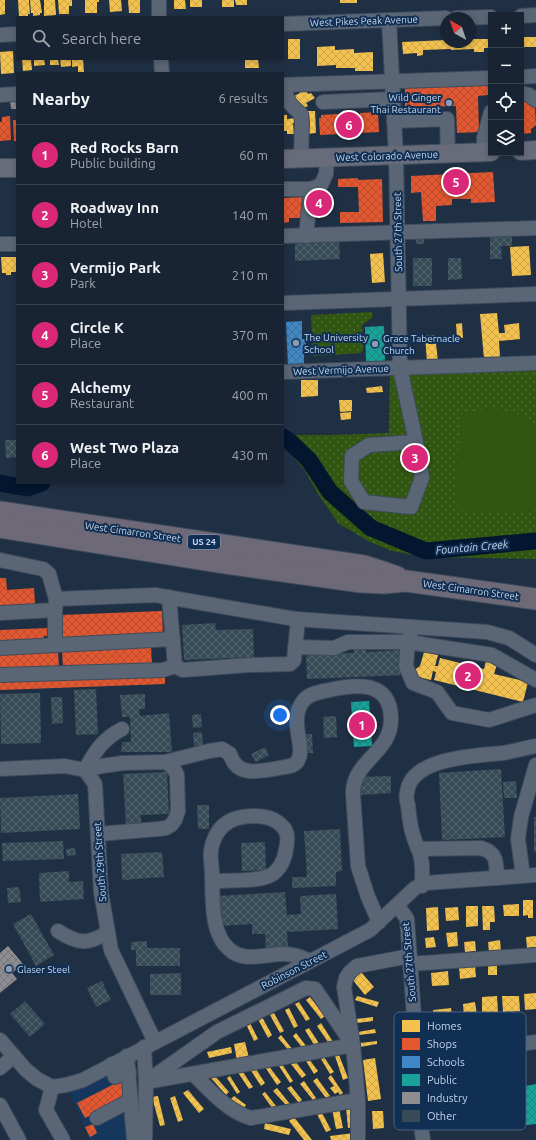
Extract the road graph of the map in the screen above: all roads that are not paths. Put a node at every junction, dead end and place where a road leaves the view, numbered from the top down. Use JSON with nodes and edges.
{"nodes":[{"id":1,"x":159,"y":0,"type":"edge"},
{"id":2,"x":536,"y":15,"type":"edge"},
{"id":3,"x":159,"y":16,"type":"edge"},
{"id":4,"x":524,"y":16,"type":"edge"},
{"id":5,"x":476,"y":17,"type":"edge"},
{"id":6,"x":488,"y":17,"type":"edge"},
{"id":7,"x":440,"y":18,"type":"edge"},
{"id":8,"x":389,"y":20,"type":"junction"},
{"id":9,"x":284,"y":24,"type":"edge"},
{"id":10,"x":16,"y":34,"type":"edge"},
{"id":11,"x":0,"y":35,"type":"edge"},
{"id":12,"x":161,"y":60,"type":"edge"},
{"id":13,"x":162,"y":72,"type":"edge"},
{"id":14,"x":524,"y":76,"type":"edge"},
{"id":15,"x":536,"y":76,"type":"edge"},
{"id":16,"x":488,"y":78,"type":"edge"},
{"id":17,"x":392,"y":81,"type":"junction"},
{"id":18,"x":285,"y":85,"type":"edge"},
{"id":19,"x":524,"y":93,"type":"edge"},
{"id":20,"x":16,"y":94,"type":"edge"},
{"id":21,"x":0,"y":95,"type":"edge"},
{"id":22,"x":393,"y":100,"type":"junction"},
{"id":23,"x":536,"y":100,"type":"edge"},
{"id":24,"x":323,"y":102,"type":"dead end"},
{"id":25,"x":489,"y":120,"type":"edge"},
{"id":26,"x":394,"y":121,"type":"junction"},
{"id":27,"x":536,"y":150,"type":"edge"},
{"id":28,"x":524,"y":151,"type":"edge"},
{"id":29,"x":487,"y":152,"type":"edge"},
{"id":30,"x":448,"y":154,"type":"junction"},
{"id":31,"x":396,"y":156,"type":"junction"},
{"id":32,"x":327,"y":158,"type":"junction"},
{"id":33,"x":284,"y":159,"type":"edge"},
{"id":34,"x":301,"y":159,"type":"junction"},
{"id":35,"x":0,"y":168,"type":"edge"},
{"id":36,"x":16,"y":168,"type":"edge"},
{"id":37,"x":284,"y":189,"type":"edge"},
{"id":38,"x":311,"y":189,"type":"junction"},
{"id":39,"x":536,"y":228,"type":"edge"},
{"id":40,"x":398,"y":233,"type":"junction"},
{"id":41,"x":284,"y":236,"type":"edge"},
{"id":42,"x":306,"y":236,"type":"junction"},
{"id":43,"x":0,"y":244,"type":"edge"},
{"id":44,"x":16,"y":244,"type":"edge"},
{"id":45,"x":536,"y":294,"type":"edge"},
{"id":46,"x":399,"y":298,"type":"junction"},
{"id":47,"x":284,"y":303,"type":"edge"},
{"id":48,"x":536,"y":363,"type":"edge"},
{"id":49,"x":400,"y":368,"type":"junction"},
{"id":50,"x":284,"y":372,"type":"edge"},
{"id":51,"x":416,"y":442,"type":"junction"},
{"id":52,"x":0,"y":512,"type":"edge"},
{"id":53,"x":0,"y":527,"type":"edge"},
{"id":54,"x":0,"y":560,"type":"edge"},
{"id":55,"x":406,"y":581,"type":"junction"},
{"id":56,"x":169,"y":597,"type":"junction"},
{"id":57,"x":536,"y":599,"type":"edge"},
{"id":58,"x":56,"y":604,"type":"junction"},
{"id":59,"x":0,"y":613,"type":"edge"},
{"id":60,"x":298,"y":619,"type":"junction"},
{"id":61,"x":412,"y":627,"type":"junction"},
{"id":62,"x":173,"y":639,"type":"junction"},
{"id":63,"x":408,"y":642,"type":"junction"},
{"id":64,"x":57,"y":645,"type":"junction"},
{"id":65,"x":296,"y":647,"type":"junction"},
{"id":66,"x":0,"y":648,"type":"edge"},
{"id":67,"x":536,"y":655,"type":"edge"},
{"id":68,"x":175,"y":666,"type":"junction"},
{"id":69,"x":0,"y":675,"type":"edge"},
{"id":70,"x":536,"y":680,"type":"edge"},
{"id":71,"x":536,"y":705,"type":"edge"},
{"id":72,"x":122,"y":728,"type":"dead end"},
{"id":73,"x":536,"y":748,"type":"edge"},
{"id":74,"x":165,"y":762,"type":"junction"},
{"id":75,"x":536,"y":765,"type":"edge"},
{"id":76,"x":0,"y":769,"type":"edge"},
{"id":77,"x":85,"y":770,"type":"junction"},
{"id":78,"x":98,"y":834,"type":"junction"},
{"id":79,"x":418,"y":849,"type":"junction"},
{"id":80,"x":529,"y":875,"type":"edge"},
{"id":81,"x":496,"y":878,"type":"junction"},
{"id":82,"x":212,"y":881,"type":"junction"},
{"id":83,"x":422,"y":886,"type":"junction"},
{"id":84,"x":398,"y":906,"type":"junction"},
{"id":85,"x":379,"y":922,"type":"junction"},
{"id":86,"x":58,"y":931,"type":"dead end"},
{"id":87,"x":108,"y":932,"type":"junction"},
{"id":88,"x":536,"y":955,"type":"edge"},
{"id":89,"x":410,"y":960,"type":"junction"},
{"id":90,"x":310,"y":961,"type":"junction"},
{"id":91,"x":414,"y":1012,"type":"edge"},
{"id":92,"x":0,"y":1040,"type":"edge"},
{"id":93,"x":536,"y":1042,"type":"edge"},
{"id":94,"x":526,"y":1043,"type":"edge"},
{"id":95,"x":149,"y":1044,"type":"junction"},
{"id":96,"x":353,"y":1045,"type":"junction"},
{"id":97,"x":14,"y":1056,"type":"junction"},
{"id":98,"x":127,"y":1056,"type":"junction"},
{"id":99,"x":112,"y":1064,"type":"junction"},
{"id":100,"x":0,"y":1068,"type":"edge"},
{"id":101,"x":129,"y":1072,"type":"junction"},
{"id":102,"x":192,"y":1074,"type":"junction"},
{"id":103,"x":146,"y":1082,"type":"junction"},
{"id":104,"x":52,"y":1087,"type":"junction"},
{"id":105,"x":131,"y":1100,"type":"junction"},
{"id":106,"x":358,"y":1100,"type":"junction"},
{"id":107,"x":0,"y":1105,"type":"edge"},
{"id":108,"x":97,"y":1118,"type":"dead end"},
{"id":109,"x":422,"y":1130,"type":"edge"},
{"id":110,"x":19,"y":1140,"type":"edge"},
{"id":111,"x":63,"y":1140,"type":"edge"},
{"id":112,"x":134,"y":1140,"type":"edge"},
{"id":113,"x":145,"y":1140,"type":"edge"},
{"id":114,"x":358,"y":1140,"type":"edge"},
{"id":115,"x":423,"y":1140,"type":"edge"}],
"edges":[{"from":1,"to":3,"type":"street"},
{"from":2,"to":4,"type":"street"},
{"from":5,"to":6,"type":"street"},
{"from":7,"to":8,"type":"street","name":"West Pikes Peak Avenue"},
{"from":8,"to":9,"type":"street","name":"West Pikes Peak Avenue"},
{"from":8,"to":17,"type":"street","name":"South 27th Street"},
{"from":10,"to":11,"type":"street"},
{"from":12,"to":13,"type":"street"},
{"from":14,"to":15,"type":"street"},
{"from":16,"to":17,"type":"street"},
{"from":17,"to":18,"type":"street"},
{"from":17,"to":22,"type":"street","name":"South 27th Street"},
{"from":18,"to":34,"type":"street"},
{"from":19,"to":23,"type":"street"},
{"from":20,"to":21,"type":"street"},
{"from":22,"to":24,"type":"street"},
{"from":22,"to":26,"type":"street","name":"South 27th Street"},
{"from":25,"to":29,"type":"street"},
{"from":26,"to":30,"type":"street"},
{"from":26,"to":31,"type":"street","name":"South 27th Street"},
{"from":27,"to":28,"type":"main road"},
{"from":29,"to":30,"type":"main road","name":"West Colorado Avenue"},
{"from":30,"to":31,"type":"main road","name":"West Colorado Avenue"},
{"from":31,"to":32,"type":"main road","name":"West Colorado Avenue"},
{"from":31,"to":40,"type":"street","name":"South 27th Street"},
{"from":32,"to":34,"type":"main road","name":"West Colorado Avenue"},
{"from":32,"to":38,"type":"street"},
{"from":33,"to":34,"type":"main road","name":"West Colorado Avenue"},
{"from":35,"to":36,"type":"main road"},
{"from":37,"to":38,"type":"street"},
{"from":38,"to":42,"type":"street"},
{"from":39,"to":40,"type":"street"},
{"from":40,"to":42,"type":"street"},
{"from":40,"to":46,"type":"street","name":"South 27th Street"},
{"from":41,"to":42,"type":"street"},
{"from":43,"to":44,"type":"street"},
{"from":45,"to":46,"type":"street"},
{"from":46,"to":47,"type":"street"},
{"from":46,"to":49,"type":"street","name":"South 27th Street"},
{"from":48,"to":49,"type":"street","name":"West Vermijo Avenue"},
{"from":49,"to":50,"type":"street","name":"West Vermijo Avenue"},
{"from":49,"to":51,"type":"street","name":"South 27th Street"},
{"from":51,"to":51,"type":"street"},
{"from":52,"to":55,"type":"highway","name":"West Cimarron Street","number":"US 24"},
{"from":53,"to":55,"type":"highway","name":"West Cimarron Street","number":"US 24"},
{"from":54,"to":58,"type":"street"},
{"from":55,"to":57,"type":"highway","name":"West Cimarron Street","number":"US 24"},
{"from":56,"to":58,"type":"street"},
{"from":56,"to":60,"type":"street"},
{"from":56,"to":62,"type":"street"},
{"from":58,"to":59,"type":"street"},
{"from":58,"to":64,"type":"street"},
{"from":60,"to":61,"type":"street"},
{"from":60,"to":65,"type":"street"},
{"from":61,"to":63,"type":"street"},
{"from":61,"to":67,"type":"street"},
{"from":62,"to":64,"type":"street"},
{"from":62,"to":68,"type":"street"},
{"from":63,"to":65,"type":"street"},
{"from":63,"to":70,"type":"street"},
{"from":63,"to":71,"type":"street"},
{"from":64,"to":66,"type":"street"},
{"from":65,"to":68,"type":"street"},
{"from":68,"to":69,"type":"street"},
{"from":72,"to":77,"type":"street"},
{"from":73,"to":79,"type":"street"},
{"from":74,"to":77,"type":"street"},
{"from":74,"to":78,"type":"street"},
{"from":74,"to":85,"type":"street"},
{"from":75,"to":80,"type":"street"},
{"from":76,"to":77,"type":"street"},
{"from":77,"to":78,"type":"street","name":"South 29th Street"},
{"from":78,"to":87,"type":"street","name":"South 29th Street"},
{"from":79,"to":81,"type":"street"},
{"from":79,"to":83,"type":"street"},
{"from":80,"to":81,"type":"street","name":"Robinson Street"},
{"from":81,"to":83,"type":"street","name":"Robinson Street"},
{"from":82,"to":82,"type":"street"},
{"from":82,"to":90,"type":"street"},
{"from":83,"to":84,"type":"street","name":"Robinson Street"},
{"from":84,"to":85,"type":"street","name":"Robinson Street"},
{"from":84,"to":89,"type":"street","name":"South 27th Street"},
{"from":85,"to":90,"type":"street","name":"Robinson Street"},
{"from":86,"to":87,"type":"street"},
{"from":87,"to":95,"type":"street","name":"South 29th Street"},
{"from":88,"to":89,"type":"street"},
{"from":89,"to":91,"type":"street","name":"South 27th Street"},
{"from":89,"to":96,"type":"street"},
{"from":90,"to":95,"type":"street","name":"Robinson Street"},
{"from":92,"to":97,"type":"street"},
{"from":93,"to":94,"type":"street"},
{"from":95,"to":98,"type":"street","name":"Robinson Street"},
{"from":95,"to":103,"type":"street"},
{"from":96,"to":102,"type":"street"},
{"from":96,"to":103,"type":"street"},
{"from":96,"to":106,"type":"street"},
{"from":97,"to":100,"type":"street"},
{"from":97,"to":104,"type":"street"},
{"from":98,"to":99,"type":"street","name":"Robinson Street"},
{"from":98,"to":101,"type":"street"},
{"from":99,"to":101,"type":"street"},
{"from":99,"to":104,"type":"street","name":"Robinson Street"},
{"from":101,"to":105,"type":"street"},
{"from":102,"to":103,"type":"street"},
{"from":102,"to":106,"type":"street"},
{"from":103,"to":113,"type":"street"},
{"from":104,"to":111,"type":"street"},
{"from":105,"to":108,"type":"street"},
{"from":105,"to":112,"type":"street"},
{"from":106,"to":114,"type":"street"},
{"from":107,"to":110,"type":"street"},
{"from":109,"to":115,"type":"street","name":"South 27th Street"}]}
